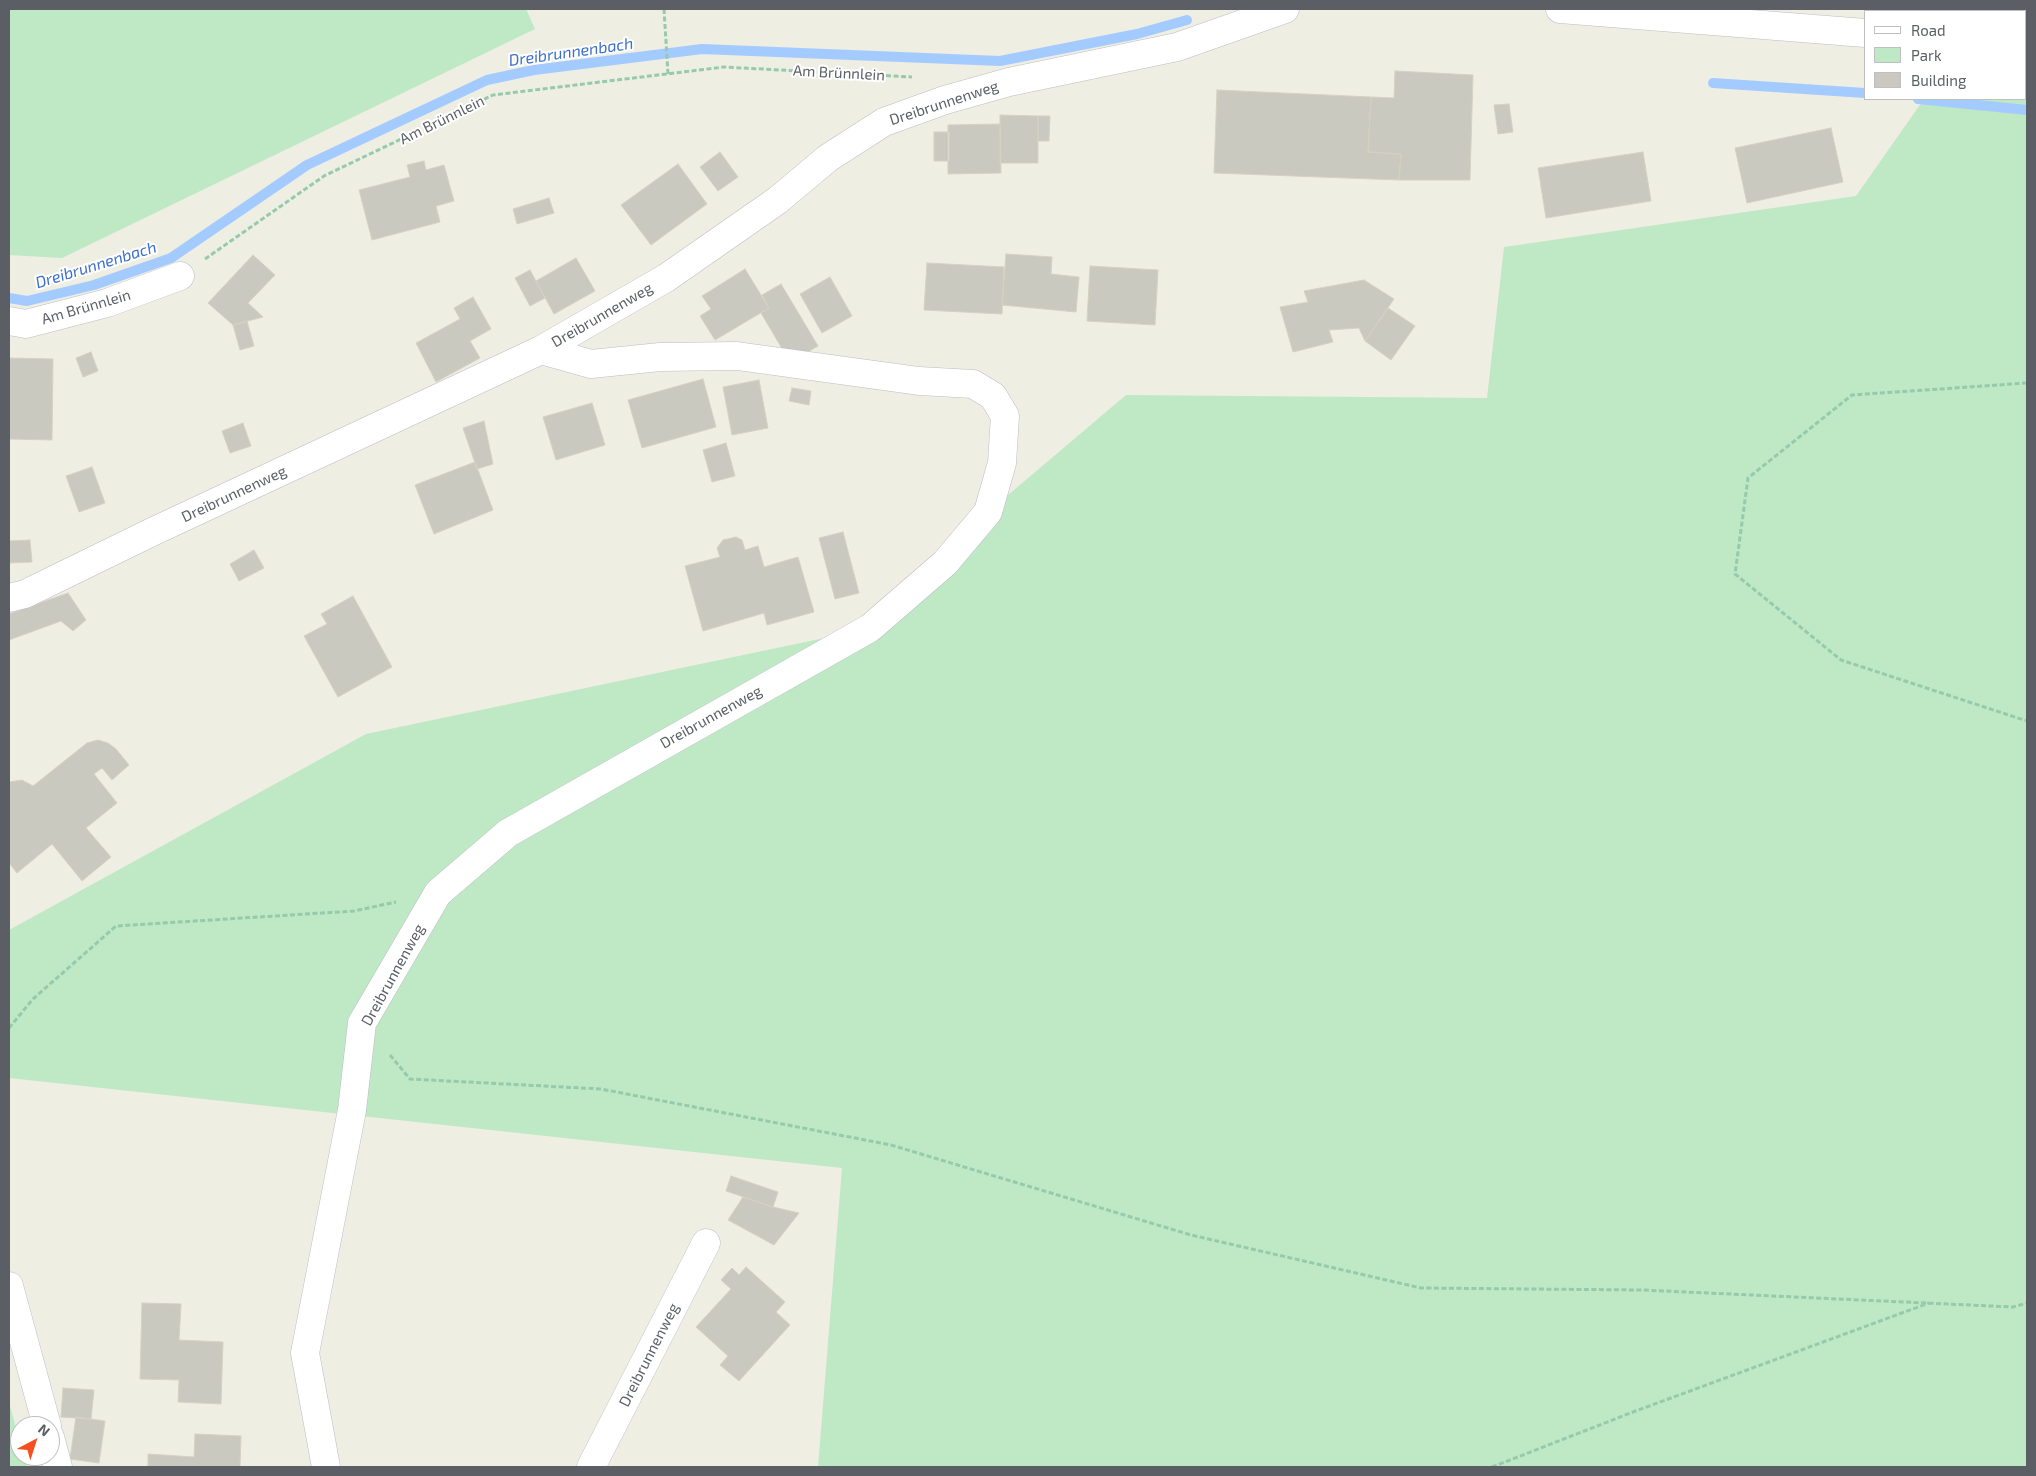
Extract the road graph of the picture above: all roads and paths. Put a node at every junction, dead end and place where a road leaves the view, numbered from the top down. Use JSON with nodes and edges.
{"nodes":[{"id":1,"x":664,"y":9,"type":"edge"},
{"id":2,"x":1286,"y":9,"type":"edge"},
{"id":3,"x":1560,"y":9,"type":"edge"},
{"id":4,"x":1864,"y":33,"type":"edge"},
{"id":5,"x":668,"y":74,"type":"junction"},
{"id":6,"x":920,"y":78,"type":"dead end"},
{"id":7,"x":180,"y":276,"type":"joint"},
{"id":8,"x":9,"y":321,"type":"edge"},
{"id":9,"x":541,"y":350,"type":"junction"},
{"id":10,"x":2027,"y":383,"type":"edge"},
{"id":11,"x":9,"y":598,"type":"edge"},
{"id":12,"x":2027,"y":722,"type":"edge"},
{"id":13,"x":438,"y":893,"type":"junction"},
{"id":14,"x":362,"y":1023,"type":"junction"},
{"id":15,"x":9,"y":1028,"type":"edge"},
{"id":16,"x":706,"y":1243,"type":"dead end"},
{"id":17,"x":9,"y":1286,"type":"edge"},
{"id":18,"x":1930,"y":1303,"type":"junction"},
{"id":19,"x":2027,"y":1303,"type":"edge"},
{"id":20,"x":44,"y":1416,"type":"edge"},
{"id":21,"x":326,"y":1467,"type":"edge"},
{"id":22,"x":591,"y":1467,"type":"edge"},
{"id":23,"x":1492,"y":1467,"type":"edge"}],
"edges":[{"from":1,"to":5,"type":"path"},
{"from":2,"to":9,"type":"street","name":"Dreibrunnenweg"},
{"from":3,"to":4,"type":"street"},
{"from":5,"to":6,"type":"path","name":"Am Brünnlein"},
{"from":5,"to":7,"type":"path","name":"Am Brünnlein"},
{"from":7,"to":8,"type":"street","name":"Am Brünnlein"},
{"from":9,"to":11,"type":"street","name":"Dreibrunnenweg"},
{"from":9,"to":13,"type":"street","name":"Dreibrunnenweg"},
{"from":10,"to":12,"type":"path"},
{"from":13,"to":14,"type":"street","name":"Dreibrunnenweg"},
{"from":13,"to":15,"type":"path"},
{"from":14,"to":18,"type":"path"},
{"from":14,"to":21,"type":"street","name":"Dreibrunnenweg"},
{"from":16,"to":22,"type":"street","name":"Dreibrunnenweg"},
{"from":17,"to":20,"type":"street"},
{"from":18,"to":19,"type":"path"},
{"from":18,"to":23,"type":"path"}]}
